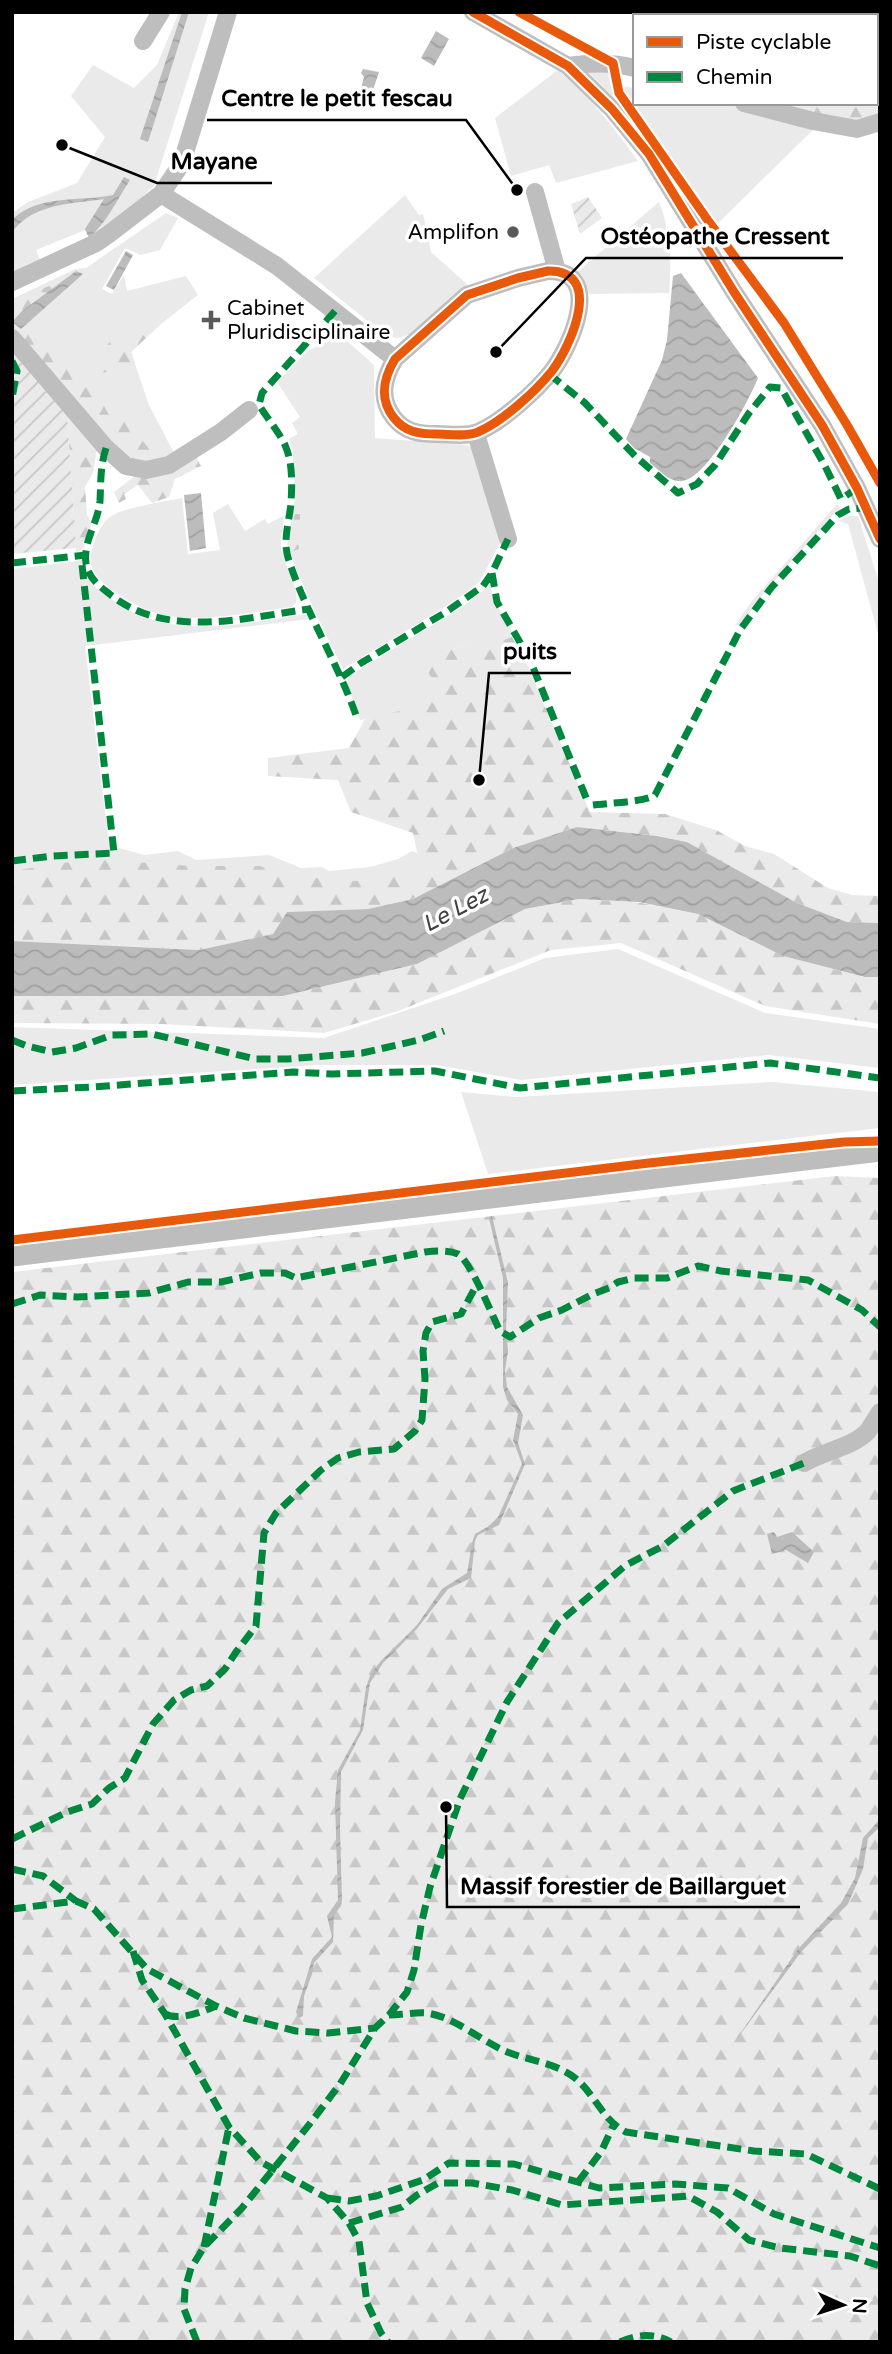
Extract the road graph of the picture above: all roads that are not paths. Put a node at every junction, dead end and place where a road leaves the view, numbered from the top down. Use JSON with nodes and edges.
{"nodes":[{"id":1,"x":160,"y":12,"type":"edge"},
{"id":2,"x":228,"y":12,"type":"edge"},
{"id":3,"x":473,"y":12,"type":"edge"},
{"id":4,"x":143,"y":41,"type":"dead end"},
{"id":5,"x":568,"y":66,"type":"junction"},
{"id":6,"x":633,"y":68,"type":"edge"},
{"id":7,"x":752,"y":105,"type":"edge"},
{"id":8,"x":880,"y":122,"type":"edge"},
{"id":9,"x":535,"y":191,"type":"dead end"},
{"id":10,"x":161,"y":194,"type":"junction"},
{"id":11,"x":558,"y":271,"type":"junction"},
{"id":12,"x":12,"y":282,"type":"edge"},
{"id":13,"x":12,"y":338,"type":"edge"},
{"id":14,"x":395,"y":359,"type":"junction"},
{"id":15,"x":249,"y":410,"type":"dead end"},
{"id":16,"x":476,"y":433,"type":"junction"},
{"id":17,"x":508,"y":539,"type":"dead end"},
{"id":18,"x":880,"y":539,"type":"edge"},
{"id":19,"x":880,"y":1152,"type":"edge"},
{"id":20,"x":12,"y":1255,"type":"edge"},
{"id":21,"x":880,"y":1412,"type":"edge"},
{"id":22,"x":803,"y":1463,"type":"dead end"}],
"edges":[{"from":1,"to":4,"type":"street"},
{"from":2,"to":10,"type":"street"},
{"from":3,"to":5,"type":"street"},
{"from":5,"to":6,"type":"street"},
{"from":5,"to":18,"type":"street"},
{"from":7,"to":8,"type":"street"},
{"from":9,"to":11,"type":"street"},
{"from":10,"to":12,"type":"street"},
{"from":10,"to":14,"type":"street"},
{"from":11,"to":14,"type":"street"},
{"from":11,"to":16,"type":"street"},
{"from":13,"to":15,"type":"street"},
{"from":14,"to":16,"type":"street"},
{"from":16,"to":17,"type":"street"},
{"from":19,"to":20,"type":"main road"},
{"from":21,"to":22,"type":"street"}]}
